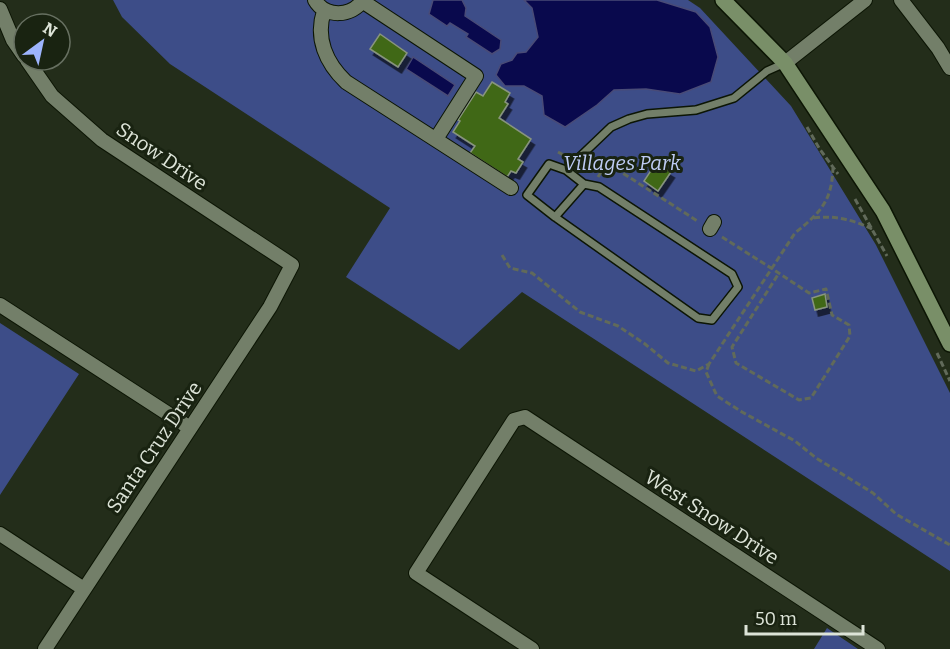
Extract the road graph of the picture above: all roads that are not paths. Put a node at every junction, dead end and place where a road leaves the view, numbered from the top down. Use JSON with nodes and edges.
{"nodes":[{"id":1,"x":315,"y":0,"type":"edge"},
{"id":2,"x":723,"y":0,"type":"edge"},
{"id":3,"x":865,"y":0,"type":"edge"},
{"id":4,"x":901,"y":0,"type":"edge"},
{"id":5,"x":363,"y":1,"type":"edge"},
{"id":6,"x":0,"y":9,"type":"edge"},
{"id":7,"x":324,"y":11,"type":"junction"},
{"id":8,"x":12,"y":38,"type":"edge"},
{"id":9,"x":785,"y":63,"type":"junction"},
{"id":10,"x":950,"y":68,"type":"edge"},
{"id":11,"x":35,"y":72,"type":"edge"},
{"id":12,"x":436,"y":139,"type":"junction"},
{"id":13,"x":566,"y":170,"type":"junction"},
{"id":14,"x":584,"y":184,"type":"junction"},
{"id":15,"x":511,"y":188,"type":"dead end"},
{"id":16,"x":555,"y":217,"type":"junction"},
{"id":17,"x":292,"y":266,"type":"joint"},
{"id":18,"x":0,"y":305,"type":"edge"},
{"id":19,"x":950,"y":344,"type":"edge"},
{"id":20,"x":190,"y":428,"type":"junction"},
{"id":21,"x":0,"y":534,"type":"edge"},
{"id":22,"x":84,"y":589,"type":"junction"},
{"id":23,"x":45,"y":649,"type":"edge"},
{"id":24,"x":532,"y":649,"type":"edge"},
{"id":25,"x":878,"y":649,"type":"edge"}],
"edges":[{"from":1,"to":7,"type":"street"},
{"from":2,"to":9,"type":"street"},
{"from":3,"to":9,"type":"street"},
{"from":4,"to":10,"type":"street"},
{"from":5,"to":7,"type":"street"},
{"from":5,"to":12,"type":"street"},
{"from":6,"to":8,"type":"street"},
{"from":7,"to":12,"type":"street"},
{"from":9,"to":13,"type":"lane"},
{"from":9,"to":19,"type":"street"},
{"from":11,"to":17,"type":"street","name":"Snow Drive"},
{"from":12,"to":15,"type":"street"},
{"from":13,"to":14,"type":"lane"},
{"from":13,"to":16,"type":"lane"},
{"from":14,"to":16,"type":"lane"},
{"from":14,"to":16,"type":"lane"},
{"from":17,"to":20,"type":"street","name":"Santa Cruz Drive"},
{"from":18,"to":20,"type":"street"},
{"from":20,"to":22,"type":"street","name":"Santa Cruz Drive"},
{"from":21,"to":22,"type":"street"},
{"from":22,"to":23,"type":"street","name":"Santa Cruz Drive"},
{"from":24,"to":25,"type":"street","name":"West Snow Drive"}]}
